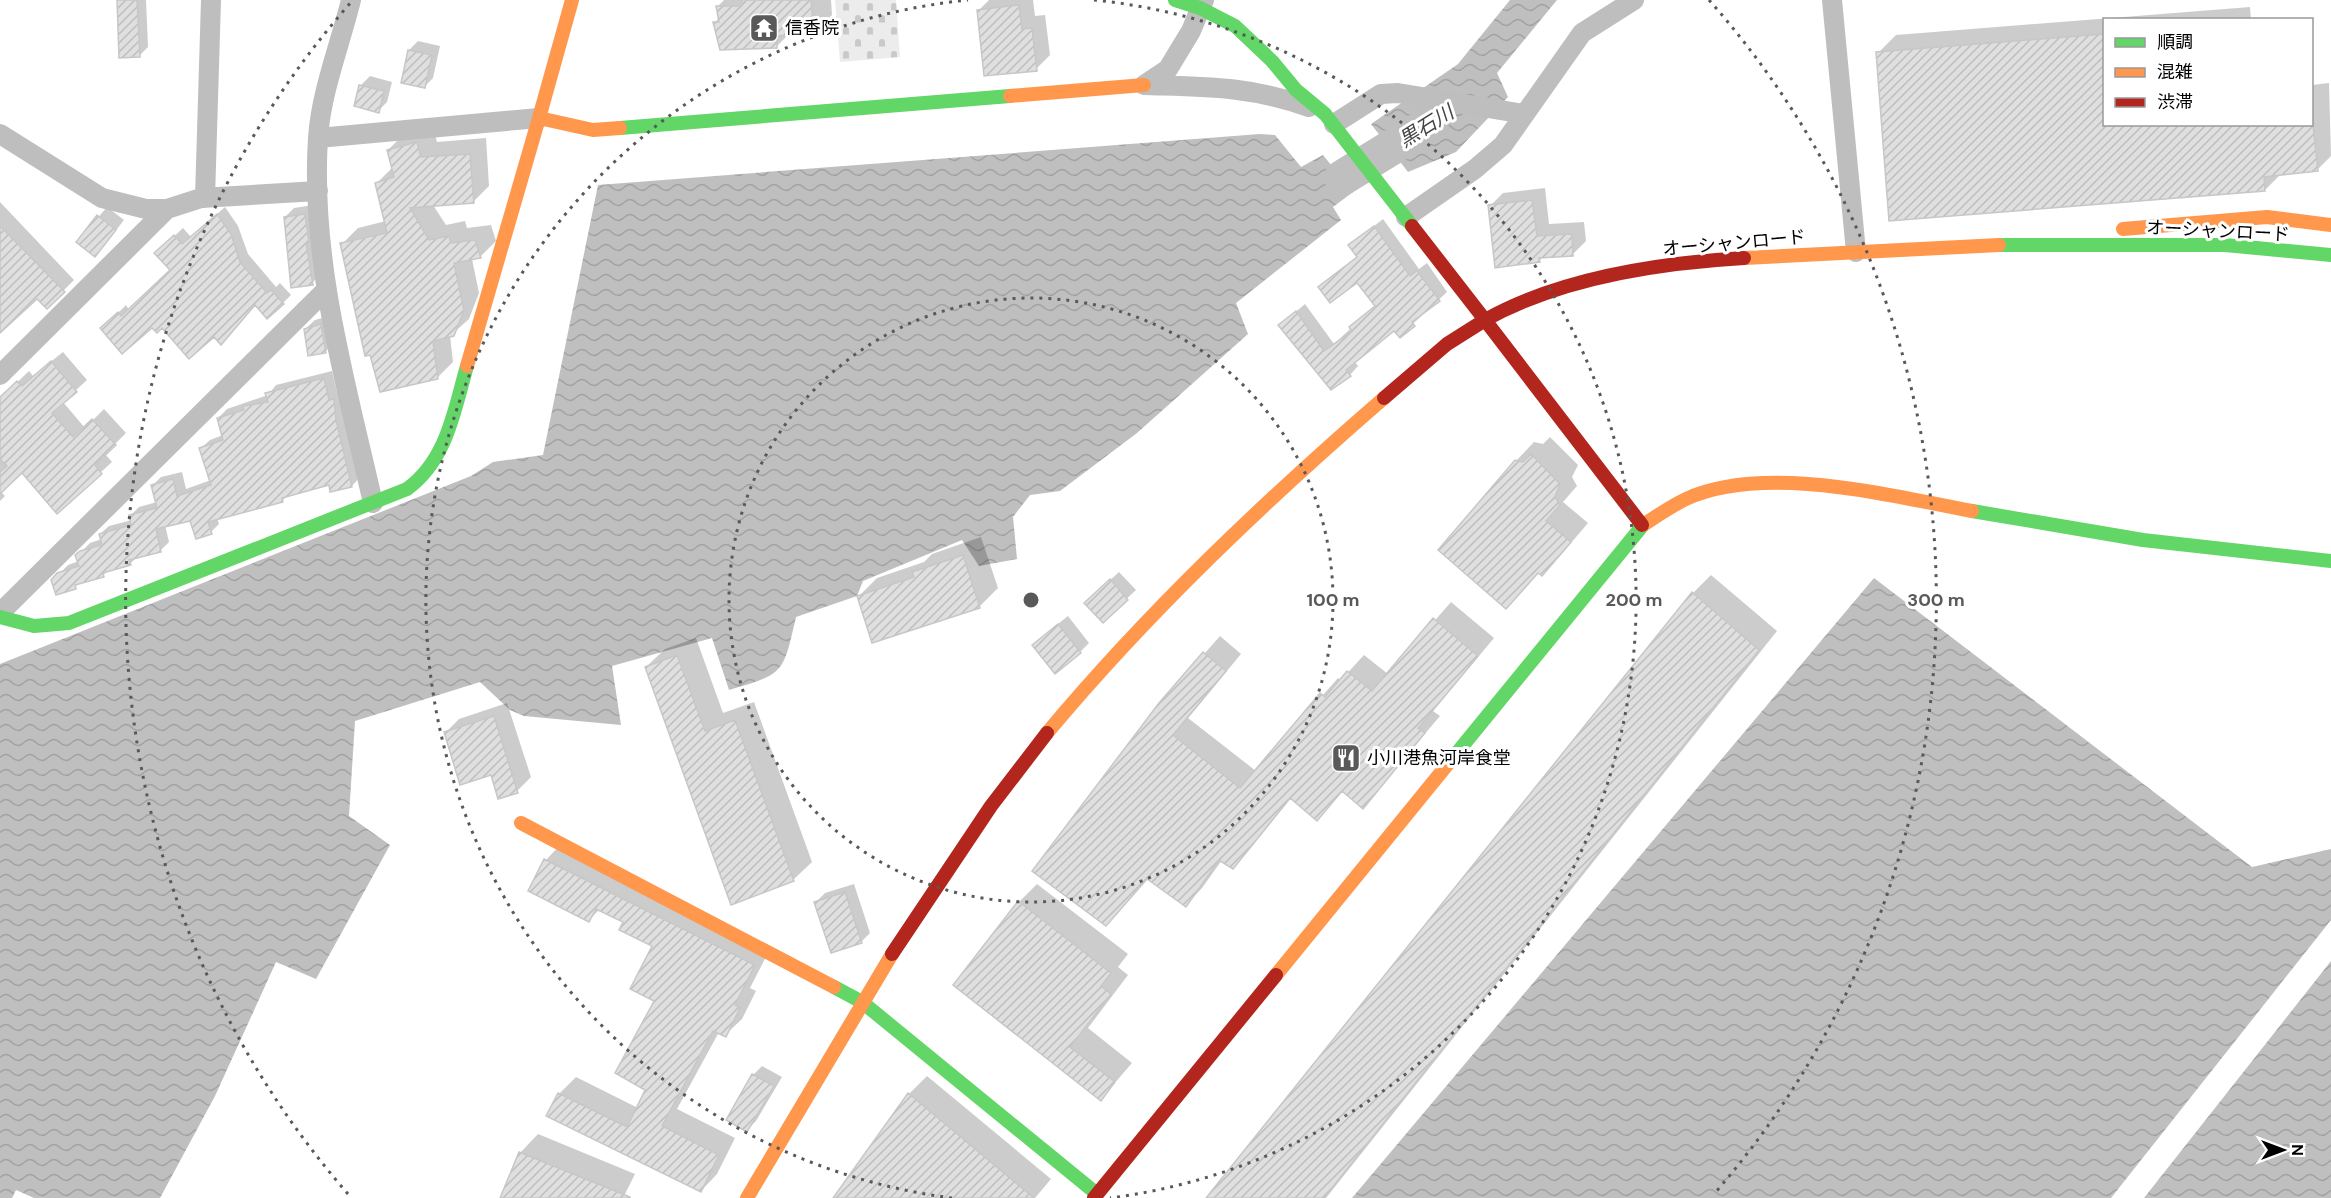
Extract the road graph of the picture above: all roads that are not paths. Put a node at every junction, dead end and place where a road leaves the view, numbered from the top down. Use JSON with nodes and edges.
{"nodes":[{"id":1,"x":211,"y":0,"type":"edge"},
{"id":2,"x":351,"y":0,"type":"edge"},
{"id":3,"x":572,"y":0,"type":"edge"},
{"id":4,"x":1175,"y":0,"type":"edge"},
{"id":5,"x":1634,"y":0,"type":"edge"},
{"id":6,"x":1832,"y":0,"type":"edge"},
{"id":7,"x":1202,"y":4,"type":"edge"},
{"id":8,"x":1144,"y":85,"type":"junction"},
{"id":9,"x":1312,"y":85,"type":"dead end"},
{"id":10,"x":1524,"y":114,"type":"junction"},
{"id":11,"x":539,"y":118,"type":"junction"},
{"id":12,"x":1334,"y":125,"type":"junction"},
{"id":13,"x":318,"y":138,"type":"junction"},
{"id":14,"x":4,"y":143,"type":"edge"},
{"id":15,"x":318,"y":191,"type":"junction"},
{"id":16,"x":205,"y":198,"type":"junction"},
{"id":17,"x":167,"y":209,"type":"junction"},
{"id":18,"x":1406,"y":217,"type":"junction"},
{"id":19,"x":2331,"y":225,"type":"edge"},
{"id":20,"x":1995,"y":245,"type":"junction"},
{"id":21,"x":1856,"y":252,"type":"junction"},
{"id":22,"x":2331,"y":255,"type":"edge"},
{"id":23,"x":325,"y":291,"type":"junction"},
{"id":24,"x":1485,"y":320,"type":"junction"},
{"id":25,"x":0,"y":375,"type":"edge"},
{"id":26,"x":373,"y":503,"type":"junction"},
{"id":27,"x":1642,"y":525,"type":"junction"},
{"id":28,"x":2331,"y":561,"type":"edge"},
{"id":29,"x":0,"y":615,"type":"edge"},
{"id":30,"x":521,"y":823,"type":"dead end"},
{"id":31,"x":862,"y":1002,"type":"junction"},
{"id":32,"x":1096,"y":1196,"type":"edge"},
{"id":33,"x":747,"y":1198,"type":"edge"}],
"edges":[{"from":1,"to":16,"type":"street"},
{"from":2,"to":13,"type":"street"},
{"from":3,"to":11,"type":"street"},
{"from":4,"to":7,"type":"street"},
{"from":5,"to":10,"type":"street"},
{"from":6,"to":21,"type":"street"},
{"from":7,"to":8,"type":"street"},
{"from":7,"to":12,"type":"street"},
{"from":8,"to":11,"type":"street"},
{"from":8,"to":12,"type":"street"},
{"from":9,"to":12,"type":"street"},
{"from":10,"to":12,"type":"street"},
{"from":10,"to":18,"type":"street"},
{"from":11,"to":13,"type":"street"},
{"from":11,"to":26,"type":"street"},
{"from":12,"to":18,"type":"street"},
{"from":13,"to":15,"type":"street"},
{"from":14,"to":17,"type":"street"},
{"from":15,"to":16,"type":"street"},
{"from":15,"to":23,"type":"street"},
{"from":16,"to":17,"type":"street"},
{"from":17,"to":25,"type":"street"},
{"from":18,"to":24,"type":"street"},
{"from":19,"to":20,"type":"street","name":"オーシャンロード"},
{"from":20,"to":21,"type":"street","name":"オーシャンロード"},
{"from":20,"to":22,"type":"street","name":"オーシャンロード"},
{"from":21,"to":24,"type":"street","name":"オーシャンロード"},
{"from":23,"to":26,"type":"street"},
{"from":23,"to":29,"type":"street"},
{"from":24,"to":27,"type":"street"},
{"from":24,"to":31,"type":"street","name":"オーシャンロード"},
{"from":26,"to":29,"type":"street"},
{"from":27,"to":28,"type":"street"},
{"from":27,"to":32,"type":"street"},
{"from":30,"to":31,"type":"street"},
{"from":31,"to":32,"type":"street"},
{"from":31,"to":33,"type":"street","name":"オーシャンロード"}]}
